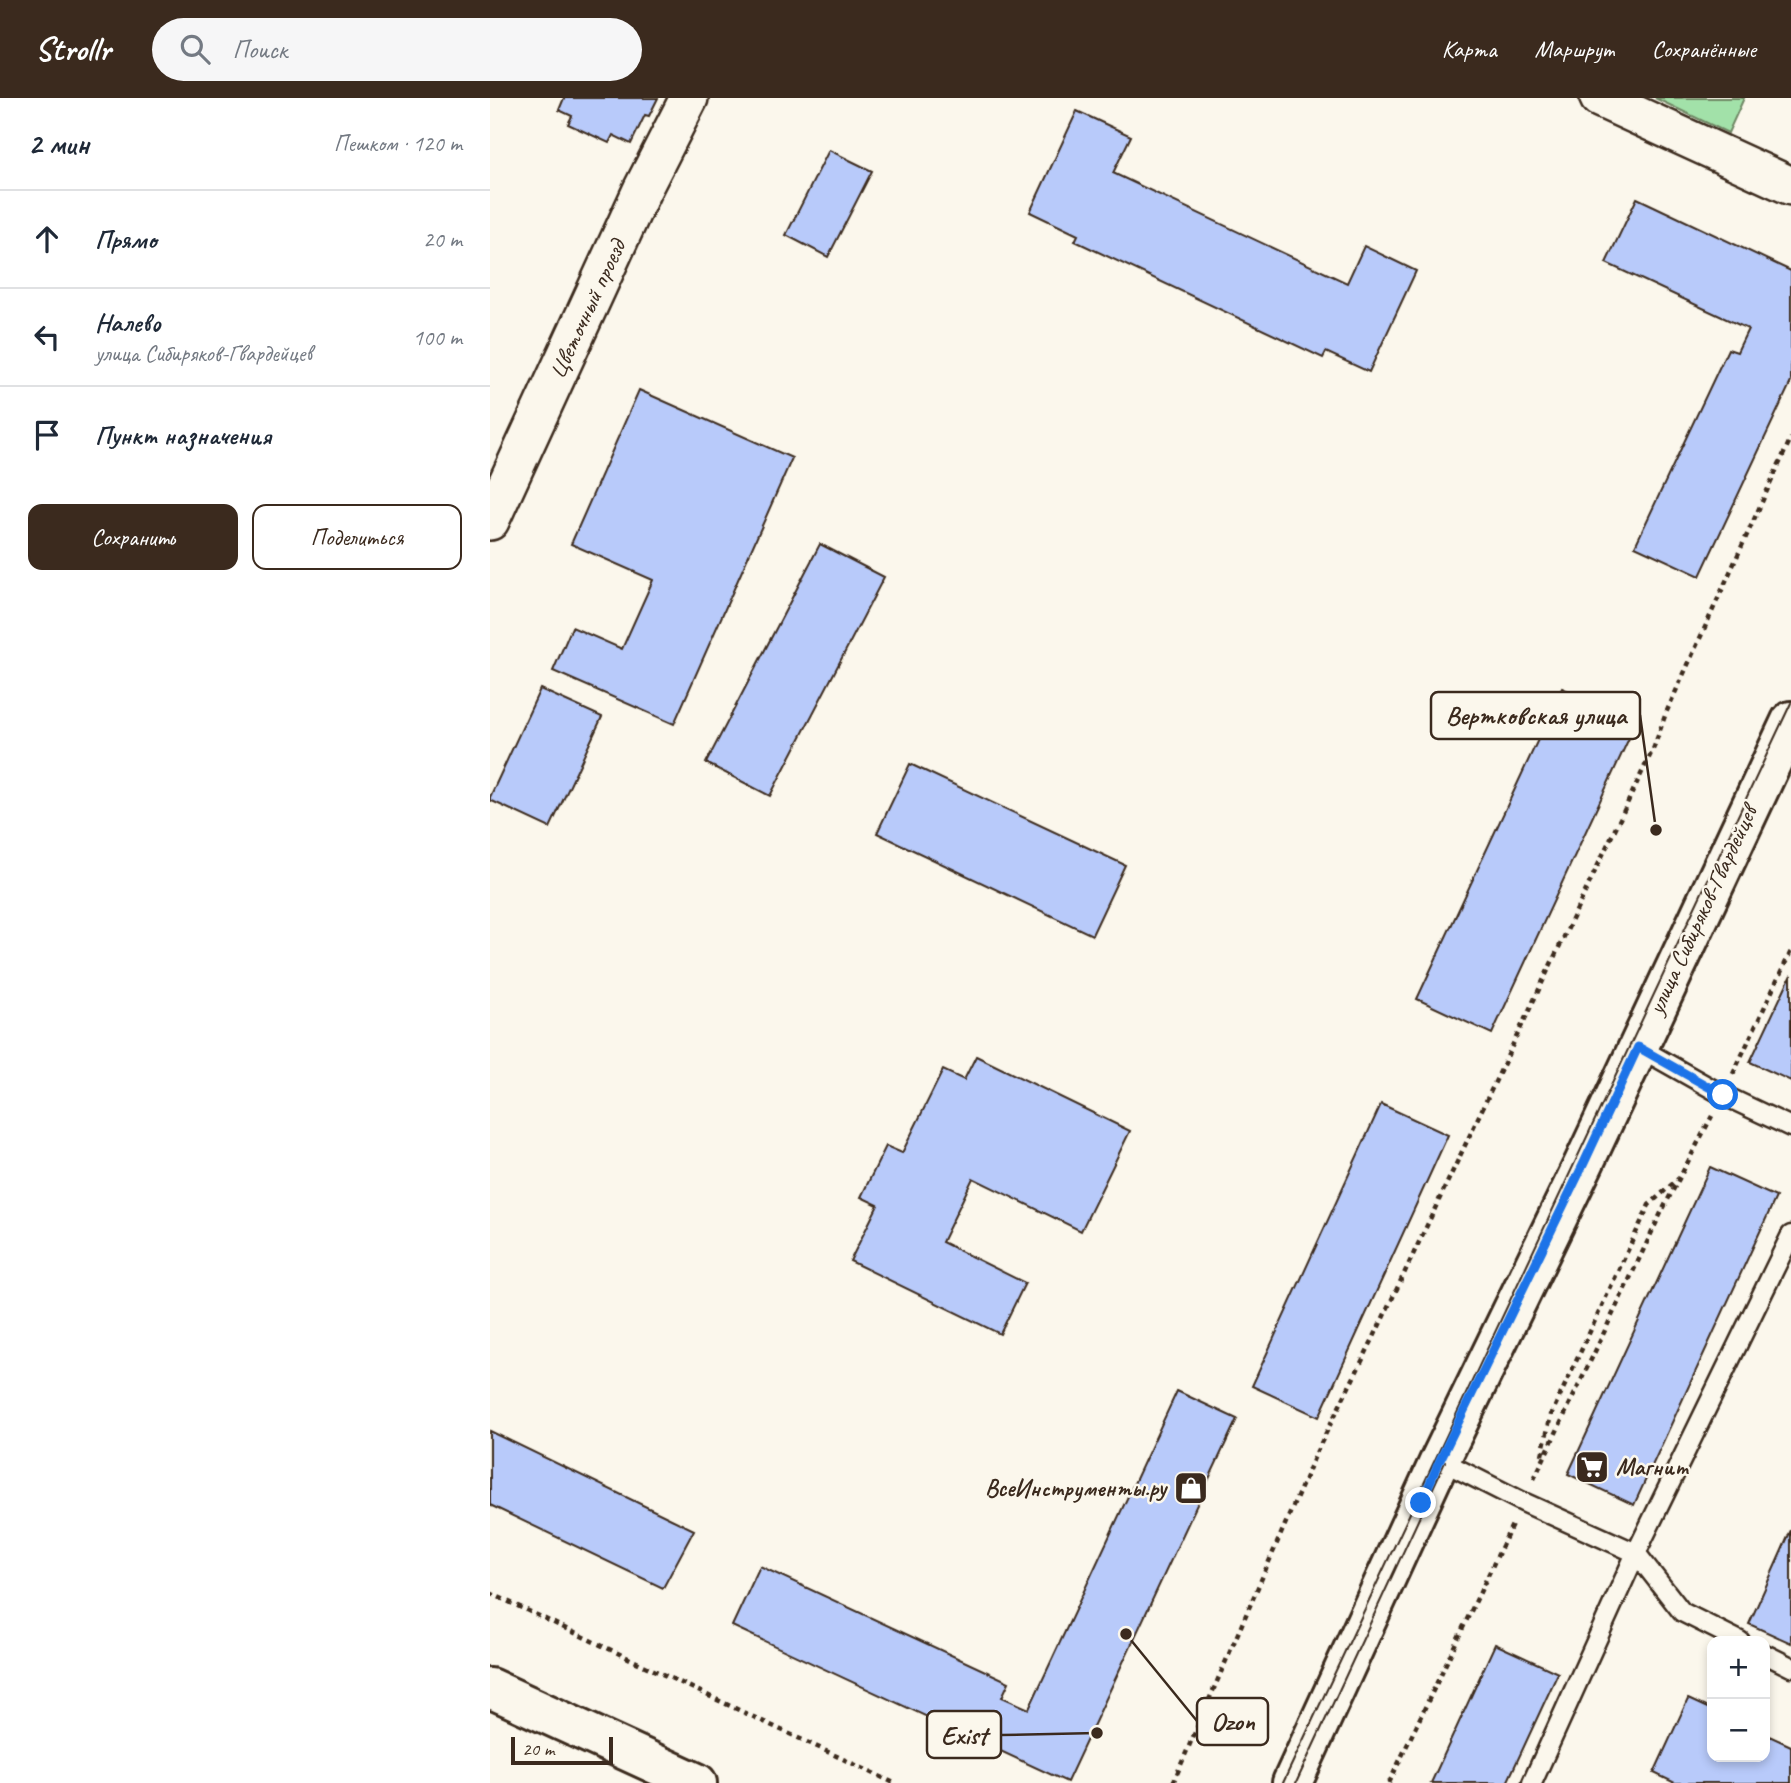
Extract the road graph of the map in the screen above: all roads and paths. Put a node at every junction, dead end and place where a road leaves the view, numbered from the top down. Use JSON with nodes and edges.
{"nodes":[{"id":1,"x":689,"y":98,"type":"edge"},
{"id":2,"x":1599,"y":98,"type":"edge"},
{"id":3,"x":1791,"y":186,"type":"edge"},
{"id":4,"x":1791,"y":438,"type":"edge"},
{"id":5,"x":490,"y":522,"type":"edge"},
{"id":6,"x":1791,"y":721,"type":"edge"},
{"id":7,"x":1638,"y":1047,"type":"junction"},
{"id":8,"x":1791,"y":1127,"type":"edge"},
{"id":9,"x":1682,"y":1175,"type":"dead end"},
{"id":10,"x":1662,"y":1211,"type":"dead end"},
{"id":11,"x":1791,"y":1235,"type":"edge"},
{"id":12,"x":1440,"y":1460,"type":"junction"},
{"id":13,"x":1541,"y":1464,"type":"junction"},
{"id":14,"x":1523,"y":1502,"type":"junction"},
{"id":15,"x":1636,"y":1553,"type":"junction"},
{"id":16,"x":490,"y":1593,"type":"edge"},
{"id":17,"x":1730,"y":1636,"type":"edge"},
{"id":18,"x":1770,"y":1656,"type":"edge"},
{"id":19,"x":1791,"y":1667,"type":"edge"},
{"id":20,"x":490,"y":1688,"type":"edge"},
{"id":21,"x":697,"y":1783,"type":"edge"},
{"id":22,"x":894,"y":1783,"type":"edge"},
{"id":23,"x":1173,"y":1783,"type":"edge"},
{"id":24,"x":1292,"y":1783,"type":"edge"},
{"id":25,"x":1389,"y":1783,"type":"edge"},
{"id":26,"x":1532,"y":1783,"type":"edge"}],
"edges":[{"from":1,"to":5,"type":"street","name":"Цветочный проезд"},
{"from":2,"to":3,"type":"street"},
{"from":4,"to":23,"type":"path"},
{"from":6,"to":7,"type":"main road","name":"улица Сибиряков-Гвардейцев"},
{"from":7,"to":8,"type":"lane"},
{"from":7,"to":12,"type":"main road","name":"улица Сибиряков-Гвардейцев"},
{"from":9,"to":13,"type":"path"},
{"from":10,"to":13,"type":"path"},
{"from":11,"to":15,"type":"lane"},
{"from":12,"to":14,"type":"lane"},
{"from":12,"to":24,"type":"main road","name":"улица Сибиряков-Гвардейцев"},
{"from":13,"to":14,"type":"path"},
{"from":14,"to":15,"type":"lane"},
{"from":14,"to":25,"type":"path"},
{"from":15,"to":17,"type":"lane"},
{"from":15,"to":26,"type":"lane"},
{"from":16,"to":22,"type":"path"},
{"from":18,"to":19,"type":"lane"},
{"from":20,"to":21,"type":"main road"}]}
